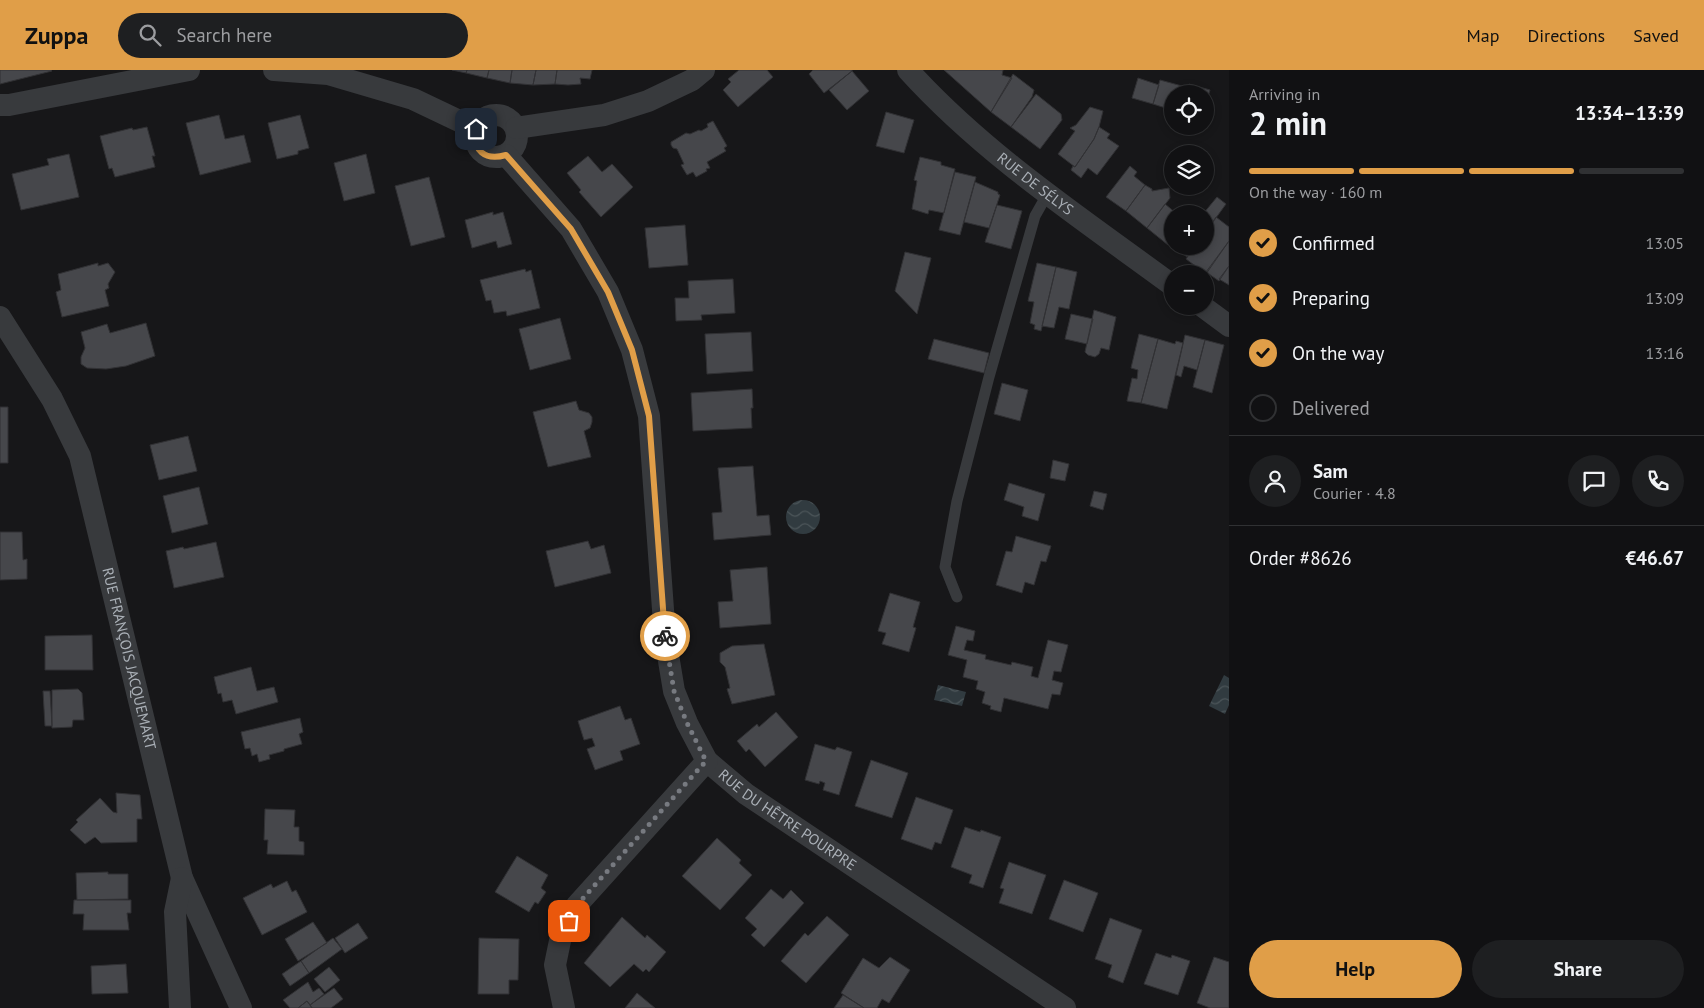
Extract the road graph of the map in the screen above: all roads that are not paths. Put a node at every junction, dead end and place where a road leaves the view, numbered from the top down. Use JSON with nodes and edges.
{"nodes":[{"id":1,"x":189,"y":70,"type":"edge"},
{"id":2,"x":274,"y":70,"type":"edge"},
{"id":3,"x":704,"y":70,"type":"edge"},
{"id":4,"x":908,"y":70,"type":"edge"},
{"id":5,"x":0,"y":105,"type":"edge"},
{"id":6,"x":516,"y":128,"type":"junction"},
{"id":7,"x":476,"y":129,"type":"junction"},
{"id":8,"x":506,"y":155,"type":"junction"},
{"id":9,"x":1048,"y":193,"type":"junction"},
{"id":10,"x":1164,"y":279,"type":"edge"},
{"id":11,"x":1214,"y":315,"type":"edge"},
{"id":12,"x":0,"y":318,"type":"edge"},
{"id":13,"x":1229,"y":326,"type":"edge"},
{"id":14,"x":957,"y":597,"type":"dead end"},
{"id":15,"x":706,"y":761,"type":"junction"},
{"id":16,"x":182,"y":878,"type":"junction"},
{"id":17,"x":180,"y":1008,"type":"edge"},
{"id":18,"x":241,"y":1008,"type":"edge"},
{"id":19,"x":564,"y":1008,"type":"edge"},
{"id":20,"x":1065,"y":1008,"type":"edge"}],
"edges":[{"from":1,"to":5,"type":"street"},
{"from":2,"to":7,"type":"street"},
{"from":3,"to":6,"type":"street"},
{"from":4,"to":9,"type":"street","name":"RUE DE SÉLYS"},
{"from":6,"to":7,"type":"street"},
{"from":6,"to":8,"type":"street"},
{"from":7,"to":8,"type":"street"},
{"from":8,"to":15,"type":"street","name":"RUE DU HÊTRE POURPRE"},
{"from":9,"to":10,"type":"street","name":"RUE DE SÉLYS"},
{"from":9,"to":14,"type":"lane"},
{"from":11,"to":13,"type":"street"},
{"from":12,"to":16,"type":"street","name":"RUE FRANÇOIS JACQUEMART"},
{"from":15,"to":19,"type":"street"},
{"from":15,"to":20,"type":"street","name":"RUE DU HÊTRE POURPRE"},
{"from":16,"to":17,"type":"street"},
{"from":16,"to":18,"type":"street","name":"RUE FRANÇOIS JACQUEMART"}]}
